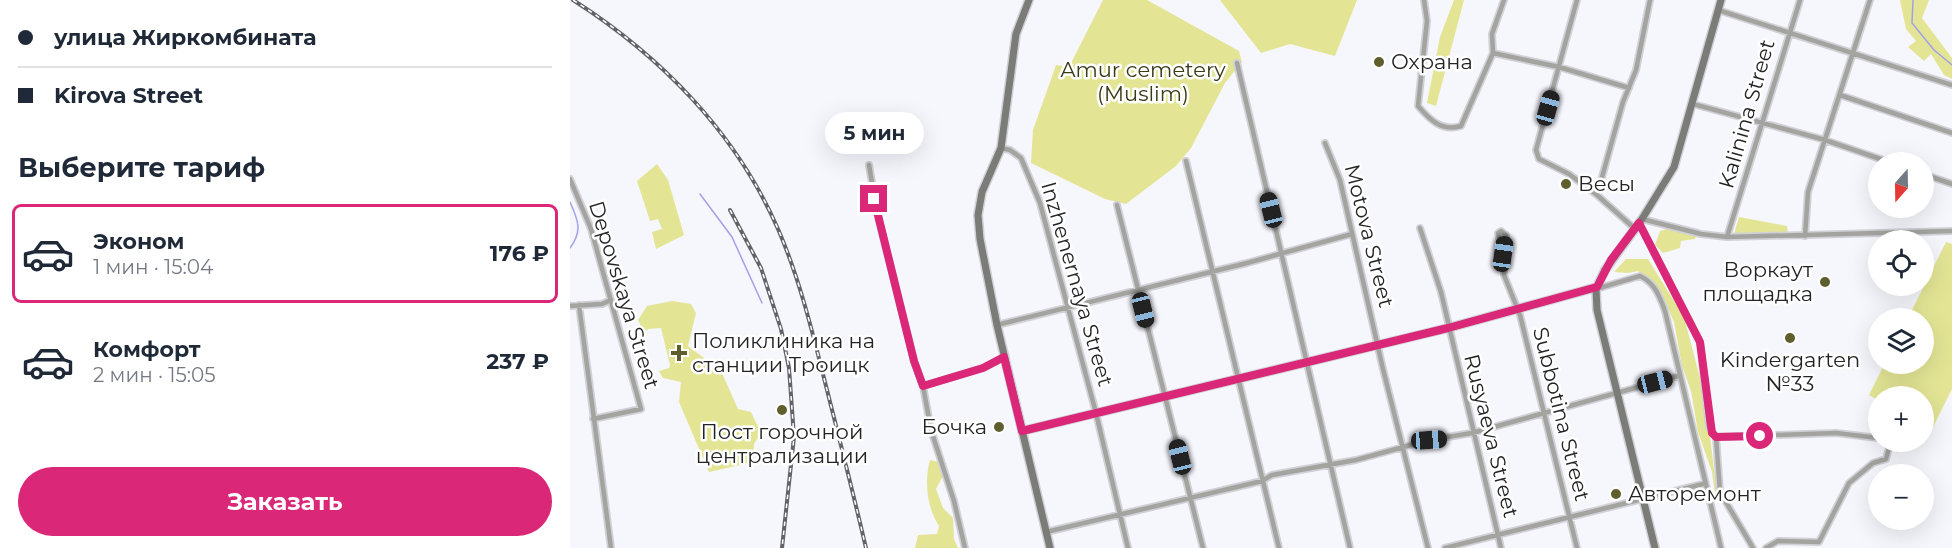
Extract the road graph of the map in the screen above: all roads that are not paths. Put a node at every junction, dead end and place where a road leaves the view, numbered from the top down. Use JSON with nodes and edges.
{"nodes":[{"id":1,"x":1029,"y":0,"type":"edge"},
{"id":2,"x":1424,"y":0,"type":"edge"},
{"id":3,"x":1504,"y":0,"type":"edge"},
{"id":4,"x":1577,"y":0,"type":"edge"},
{"id":5,"x":1650,"y":0,"type":"edge"},
{"id":6,"x":1721,"y":0,"type":"edge"},
{"id":7,"x":1800,"y":0,"type":"edge"},
{"id":8,"x":1870,"y":0,"type":"edge"},
{"id":9,"x":1718,"y":10,"type":"junction"},
{"id":10,"x":1788,"y":31,"type":"junction"},
{"id":11,"x":1853,"y":52,"type":"junction"},
{"id":12,"x":1493,"y":53,"type":"junction"},
{"id":13,"x":1237,"y":63,"type":"dead end"},
{"id":14,"x":1559,"y":67,"type":"junction"},
{"id":15,"x":1952,"y":85,"type":"edge"},
{"id":16,"x":1629,"y":88,"type":"junction"},
{"id":17,"x":1840,"y":95,"type":"junction"},
{"id":18,"x":1693,"y":104,"type":"junction"},
{"id":19,"x":1761,"y":122,"type":"junction"},
{"id":20,"x":1952,"y":133,"type":"edge"},
{"id":21,"x":1825,"y":140,"type":"junction"},
{"id":22,"x":1325,"y":143,"type":"dead end"},
{"id":23,"x":1000,"y":148,"type":"junction"},
{"id":24,"x":1868,"y":155,"type":"edge"},
{"id":25,"x":1186,"y":160,"type":"dead end"},
{"id":26,"x":869,"y":165,"type":"dead end"},
{"id":27,"x":1934,"y":178,"type":"edge"},
{"id":28,"x":570,"y":179,"type":"edge"},
{"id":29,"x":1952,"y":184,"type":"edge"},
{"id":30,"x":1598,"y":195,"type":"junction"},
{"id":31,"x":1117,"y":205,"type":"dead end"},
{"id":32,"x":1638,"y":223,"type":"junction"},
{"id":33,"x":1420,"y":228,"type":"dead end"},
{"id":34,"x":1952,"y":231,"type":"edge"},
{"id":35,"x":1352,"y":234,"type":"junction"},
{"id":36,"x":1805,"y":236,"type":"junction"},
{"id":37,"x":1727,"y":237,"type":"junction"},
{"id":38,"x":1282,"y":254,"type":"junction"},
{"id":39,"x":1503,"y":254,"type":"dead end"},
{"id":40,"x":1211,"y":271,"type":"junction"},
{"id":41,"x":1597,"y":288,"type":"junction"},
{"id":42,"x":1138,"y":289,"type":"junction"},
{"id":43,"x":611,"y":300,"type":"junction"},
{"id":44,"x":579,"y":305,"type":"junction"},
{"id":45,"x":570,"y":306,"type":"edge"},
{"id":46,"x":1067,"y":308,"type":"junction"},
{"id":47,"x":1519,"y":309,"type":"junction"},
{"id":48,"x":997,"y":325,"type":"junction"},
{"id":49,"x":1448,"y":328,"type":"junction"},
{"id":50,"x":1378,"y":345,"type":"junction"},
{"id":51,"x":1004,"y":357,"type":"junction"},
{"id":52,"x":1307,"y":361,"type":"junction"},
{"id":53,"x":1678,"y":376,"type":"junction"},
{"id":54,"x":1237,"y":378,"type":"junction"},
{"id":55,"x":923,"y":386,"type":"junction"},
{"id":56,"x":1617,"y":393,"type":"junction"},
{"id":57,"x":1165,"y":395,"type":"junction"},
{"id":58,"x":1096,"y":413,"type":"junction"},
{"id":59,"x":1545,"y":413,"type":"junction"},
{"id":60,"x":593,"y":419,"type":"junction"},
{"id":61,"x":1022,"y":431,"type":"junction"},
{"id":62,"x":1472,"y":433,"type":"junction"},
{"id":63,"x":1716,"y":437,"type":"junction"},
{"id":64,"x":1868,"y":437,"type":"edge"},
{"id":65,"x":1404,"y":447,"type":"junction"},
{"id":66,"x":1888,"y":452,"type":"edge"},
{"id":67,"x":1331,"y":464,"type":"junction"},
{"id":68,"x":1262,"y":481,"type":"junction"},
{"id":69,"x":1703,"y":484,"type":"junction"},
{"id":70,"x":1191,"y":498,"type":"junction"},
{"id":71,"x":1643,"y":499,"type":"junction"},
{"id":72,"x":1120,"y":514,"type":"junction"},
{"id":73,"x":1570,"y":517,"type":"junction"},
{"id":74,"x":1046,"y":532,"type":"junction"},
{"id":75,"x":1498,"y":536,"type":"junction"},
{"id":76,"x":610,"y":548,"type":"edge"},
{"id":77,"x":966,"y":548,"type":"edge"},
{"id":78,"x":1050,"y":548,"type":"edge"},
{"id":79,"x":1128,"y":548,"type":"edge"},
{"id":80,"x":1203,"y":548,"type":"edge"},
{"id":81,"x":1279,"y":548,"type":"edge"},
{"id":82,"x":1350,"y":548,"type":"edge"},
{"id":83,"x":1428,"y":548,"type":"edge"},
{"id":84,"x":1444,"y":548,"type":"edge"},
{"id":85,"x":1501,"y":548,"type":"edge"},
{"id":86,"x":1577,"y":548,"type":"edge"},
{"id":87,"x":1655,"y":548,"type":"edge"},
{"id":88,"x":1720,"y":548,"type":"edge"},
{"id":89,"x":1753,"y":548,"type":"edge"},
{"id":90,"x":1766,"y":548,"type":"edge"}],
"edges":[{"from":1,"to":23,"type":"street"},
{"from":2,"to":12,"type":"street"},
{"from":3,"to":12,"type":"street"},
{"from":4,"to":14,"type":"street"},
{"from":5,"to":16,"type":"street"},
{"from":6,"to":9,"type":"street"},
{"from":7,"to":10,"type":"street","name":"Kalinina Street"},
{"from":8,"to":11,"type":"street"},
{"from":9,"to":10,"type":"street"},
{"from":9,"to":18,"type":"street"},
{"from":10,"to":11,"type":"street"},
{"from":10,"to":19,"type":"street","name":"Kalinina Street"},
{"from":11,"to":15,"type":"street"},
{"from":11,"to":17,"type":"street"},
{"from":12,"to":14,"type":"street"},
{"from":13,"to":38,"type":"street"},
{"from":14,"to":16,"type":"street"},
{"from":14,"to":30,"type":"street"},
{"from":16,"to":30,"type":"street"},
{"from":17,"to":20,"type":"street"},
{"from":17,"to":21,"type":"street"},
{"from":18,"to":19,"type":"street"},
{"from":18,"to":32,"type":"street"},
{"from":19,"to":21,"type":"street"},
{"from":19,"to":37,"type":"street","name":"Kalinina Street"},
{"from":21,"to":24,"type":"street"},
{"from":21,"to":36,"type":"street"},
{"from":22,"to":35,"type":"street","name":"Motova Street"},
{"from":23,"to":46,"type":"street","name":"Inzhenernaya Street"},
{"from":23,"to":48,"type":"street"},
{"from":25,"to":40,"type":"street"},
{"from":26,"to":55,"type":"street"},
{"from":27,"to":29,"type":"street"},
{"from":28,"to":43,"type":"street","name":"Depovskaya Street"},
{"from":30,"to":32,"type":"street"},
{"from":31,"to":42,"type":"street"},
{"from":32,"to":37,"type":"street"},
{"from":32,"to":41,"type":"street"},
{"from":32,"to":63,"type":"street"},
{"from":33,"to":49,"type":"street","name":"Rusyaeva Street"},
{"from":34,"to":36,"type":"street"},
{"from":35,"to":38,"type":"street"},
{"from":35,"to":50,"type":"street","name":"Motova Street"},
{"from":36,"to":37,"type":"street"},
{"from":38,"to":40,"type":"street"},
{"from":38,"to":52,"type":"street"},
{"from":39,"to":47,"type":"street","name":"Subbotina Street"},
{"from":40,"to":42,"type":"street"},
{"from":40,"to":54,"type":"street"},
{"from":41,"to":47,"type":"street"},
{"from":41,"to":53,"type":"street"},
{"from":41,"to":56,"type":"street"},
{"from":42,"to":46,"type":"street"},
{"from":42,"to":57,"type":"street"},
{"from":43,"to":44,"type":"street"},
{"from":43,"to":60,"type":"street","name":"Depovskaya Street"},
{"from":44,"to":45,"type":"street"},
{"from":44,"to":60,"type":"street"},
{"from":46,"to":48,"type":"street"},
{"from":46,"to":58,"type":"street","name":"Inzhenernaya Street"},
{"from":47,"to":49,"type":"street"},
{"from":47,"to":59,"type":"street","name":"Subbotina Street"},
{"from":48,"to":51,"type":"street"},
{"from":49,"to":50,"type":"street"},
{"from":49,"to":62,"type":"street","name":"Rusyaeva Street"},
{"from":50,"to":52,"type":"street"},
{"from":50,"to":65,"type":"street","name":"Motova Street"},
{"from":51,"to":55,"type":"street"},
{"from":51,"to":61,"type":"street"},
{"from":52,"to":54,"type":"street"},
{"from":52,"to":67,"type":"street"},
{"from":53,"to":56,"type":"street"},
{"from":53,"to":69,"type":"street"},
{"from":54,"to":57,"type":"street"},
{"from":54,"to":68,"type":"street"},
{"from":55,"to":77,"type":"street"},
{"from":56,"to":59,"type":"street"},
{"from":56,"to":71,"type":"street"},
{"from":57,"to":58,"type":"street"},
{"from":57,"to":70,"type":"street"},
{"from":58,"to":61,"type":"street"},
{"from":58,"to":72,"type":"street","name":"Inzhenernaya Street"},
{"from":59,"to":62,"type":"street"},
{"from":59,"to":73,"type":"street","name":"Subbotina Street"},
{"from":60,"to":76,"type":"street"},
{"from":61,"to":74,"type":"street"},
{"from":62,"to":65,"type":"street"},
{"from":62,"to":75,"type":"street","name":"Rusyaeva Street"},
{"from":63,"to":64,"type":"street"},
{"from":63,"to":89,"type":"street"},
{"from":65,"to":67,"type":"street"},
{"from":65,"to":83,"type":"street","name":"Motova Street"},
{"from":66,"to":90,"type":"street"},
{"from":67,"to":68,"type":"street"},
{"from":67,"to":82,"type":"street"},
{"from":68,"to":70,"type":"street"},
{"from":68,"to":81,"type":"street"},
{"from":69,"to":71,"type":"street"},
{"from":69,"to":88,"type":"street"},
{"from":70,"to":72,"type":"street"},
{"from":70,"to":80,"type":"street"},
{"from":71,"to":73,"type":"street"},
{"from":71,"to":87,"type":"street"},
{"from":72,"to":74,"type":"street"},
{"from":72,"to":79,"type":"street","name":"Inzhenernaya Street"},
{"from":73,"to":75,"type":"street"},
{"from":73,"to":86,"type":"street","name":"Subbotina Street"},
{"from":74,"to":78,"type":"street"},
{"from":75,"to":84,"type":"street"},
{"from":75,"to":85,"type":"street","name":"Rusyaeva Street"}]}
